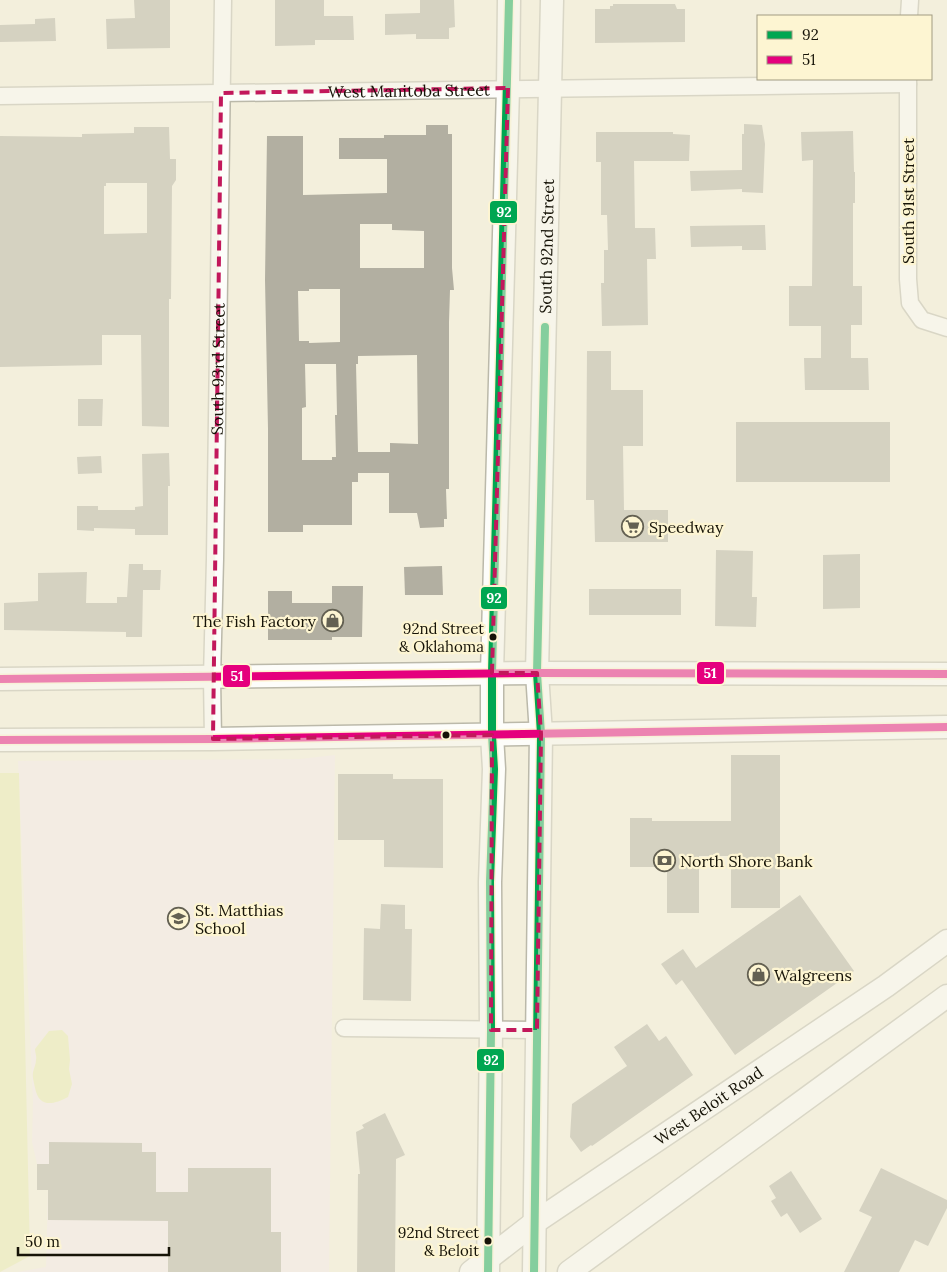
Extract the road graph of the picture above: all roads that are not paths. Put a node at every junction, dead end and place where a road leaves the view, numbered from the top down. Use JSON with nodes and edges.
{"nodes":[{"id":1,"x":223,"y":0,"type":"edge"},
{"id":2,"x":509,"y":0,"type":"edge"},
{"id":3,"x":552,"y":0,"type":"edge"},
{"id":4,"x":910,"y":0,"type":"edge"},
{"id":5,"x":910,"y":15,"type":"edge"},
{"id":6,"x":908,"y":81,"type":"edge"},
{"id":7,"x":551,"y":87,"type":"junction"},
{"id":8,"x":508,"y":88,"type":"junction"},
{"id":9,"x":221,"y":93,"type":"junction"},
{"id":10,"x":0,"y":96,"type":"edge"},
{"id":11,"x":947,"y":328,"type":"edge"},
{"id":12,"x":537,"y":673,"type":"junction"},
{"id":13,"x":492,"y":674,"type":"junction"},
{"id":14,"x":947,"y":674,"type":"edge"},
{"id":15,"x":212,"y":678,"type":"junction"},
{"id":16,"x":0,"y":680,"type":"edge"},
{"id":17,"x":947,"y":727,"type":"edge"},
{"id":18,"x":540,"y":734,"type":"junction"},
{"id":19,"x":492,"y":735,"type":"junction"},
{"id":20,"x":212,"y":739,"type":"junction"},
{"id":21,"x":0,"y":740,"type":"edge"},
{"id":22,"x":947,"y":941,"type":"edge"},
{"id":23,"x":947,"y":996,"type":"edge"},
{"id":24,"x":344,"y":1028,"type":"dead end"},
{"id":25,"x":491,"y":1030,"type":"junction"},
{"id":26,"x":537,"y":1030,"type":"junction"},
{"id":27,"x":534,"y":1223,"type":"junction"},
{"id":28,"x":482,"y":1268,"type":"edge"},
{"id":29,"x":534,"y":1272,"type":"edge"},
{"id":30,"x":569,"y":1272,"type":"edge"}],
"edges":[{"from":1,"to":9,"type":"street","name":"South 93rd Street"},
{"from":2,"to":8,"type":"main road"},
{"from":3,"to":7,"type":"main road","name":"South 92nd Street"},
{"from":4,"to":5,"type":"street"},
{"from":6,"to":7,"type":"street","name":"West Manitoba Street"},
{"from":6,"to":11,"type":"street","name":"South 91st Street"},
{"from":7,"to":8,"type":"street","name":"West Manitoba Street"},
{"from":7,"to":12,"type":"main road","name":"South 92nd Street"},
{"from":8,"to":9,"type":"street","name":"West Manitoba Street"},
{"from":8,"to":13,"type":"main road"},
{"from":9,"to":10,"type":"street","name":"West Manitoba Street"},
{"from":9,"to":15,"type":"street","name":"South 93rd Street"},
{"from":12,"to":13,"type":"main road"},
{"from":12,"to":14,"type":"main road"},
{"from":12,"to":18,"type":"main road","name":"South 92nd Street"},
{"from":13,"to":15,"type":"main road"},
{"from":13,"to":19,"type":"main road"},
{"from":15,"to":16,"type":"main road"},
{"from":15,"to":20,"type":"street","name":"South 93rd Street"},
{"from":17,"to":18,"type":"main road"},
{"from":18,"to":19,"type":"main road"},
{"from":18,"to":26,"type":"main road","name":"South 92nd Street"},
{"from":19,"to":20,"type":"main road"},
{"from":19,"to":25,"type":"main road"},
{"from":20,"to":21,"type":"main road"},
{"from":22,"to":27,"type":"main road","name":"West Beloit Road"},
{"from":23,"to":30,"type":"main road"},
{"from":24,"to":25,"type":"street"},
{"from":25,"to":26,"type":"street"},
{"from":25,"to":28,"type":"main road"},
{"from":26,"to":27,"type":"main road","name":"South 92nd Street"},
{"from":27,"to":28,"type":"main road","name":"West Beloit Road"},
{"from":27,"to":29,"type":"main road","name":"South 92nd Street"}]}
